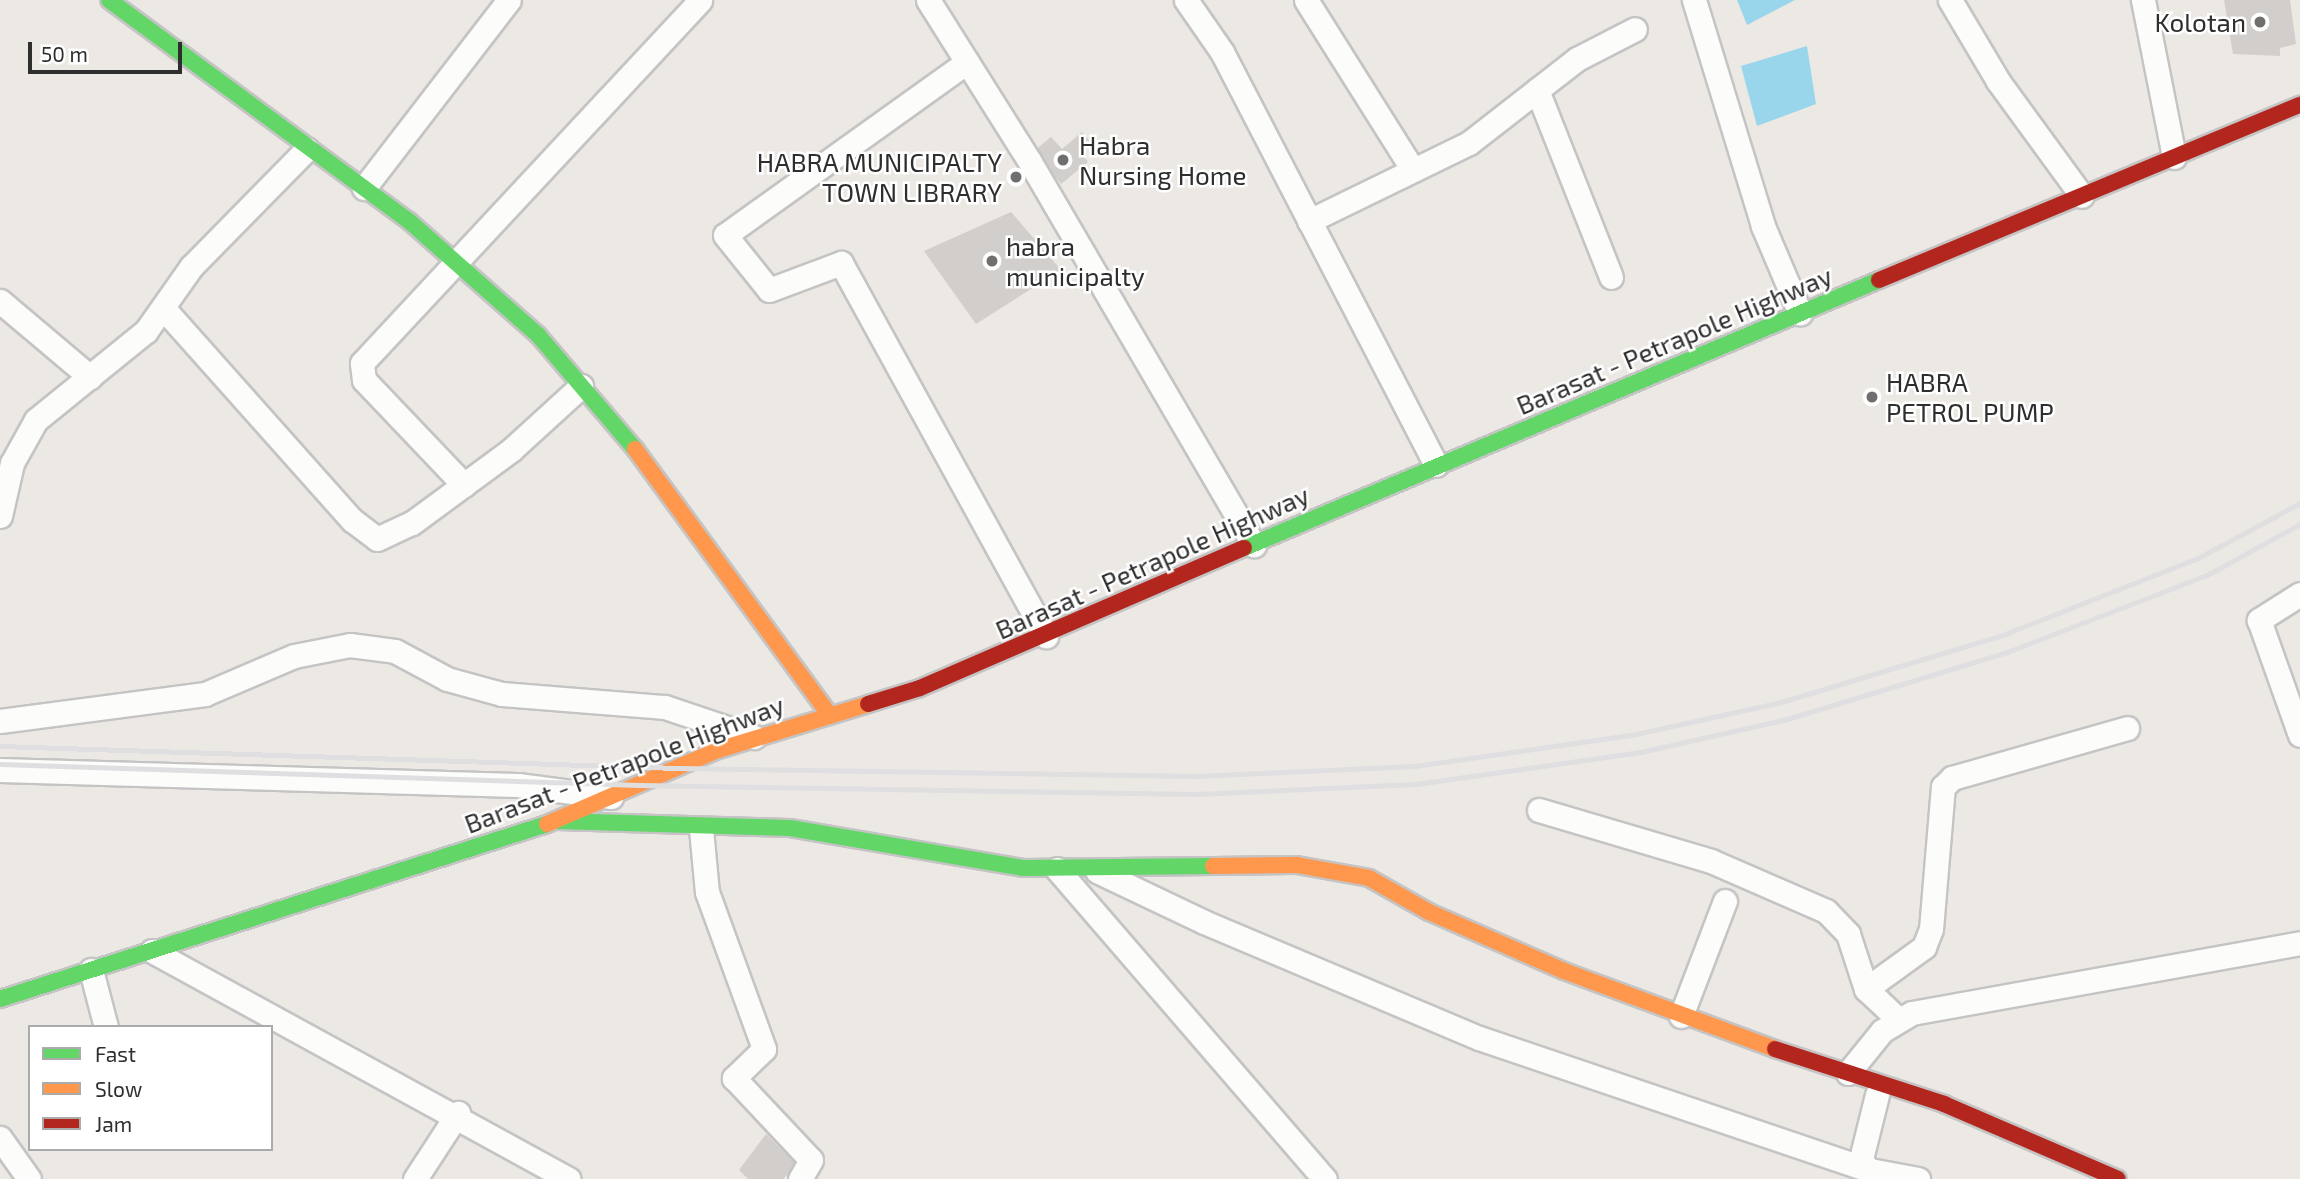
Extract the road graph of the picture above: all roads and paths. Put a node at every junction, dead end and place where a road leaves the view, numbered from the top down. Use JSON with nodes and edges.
{"nodes":[{"id":1,"x":509,"y":0,"type":"edge"},
{"id":2,"x":700,"y":0,"type":"edge"},
{"id":3,"x":928,"y":0,"type":"edge"},
{"id":4,"x":1186,"y":0,"type":"edge"},
{"id":5,"x":1306,"y":0,"type":"edge"},
{"id":6,"x":1694,"y":0,"type":"edge"},
{"id":7,"x":1950,"y":0,"type":"edge"},
{"id":8,"x":2143,"y":0,"type":"edge"},
{"id":9,"x":116,"y":2,"type":"edge"},
{"id":10,"x":1635,"y":29,"type":"dead end"},
{"id":11,"x":967,"y":62,"type":"junction"},
{"id":12,"x":1537,"y":90,"type":"junction"},
{"id":13,"x":2300,"y":105,"type":"edge"},
{"id":14,"x":307,"y":149,"type":"junction"},
{"id":15,"x":2174,"y":157,"type":"junction"},
{"id":16,"x":1413,"y":170,"type":"junction"},
{"id":17,"x":364,"y":188,"type":"junction"},
{"id":18,"x":2082,"y":196,"type":"junction"},
{"id":19,"x":1310,"y":220,"type":"junction"},
{"id":20,"x":459,"y":262,"type":"junction"},
{"id":21,"x":1612,"y":277,"type":"dead end"},
{"id":22,"x":0,"y":301,"type":"edge"},
{"id":23,"x":164,"y":309,"type":"junction"},
{"id":24,"x":1800,"y":313,"type":"junction"},
{"id":25,"x":90,"y":377,"type":"junction"},
{"id":26,"x":581,"y":386,"type":"junction"},
{"id":27,"x":1436,"y":465,"type":"junction"},
{"id":28,"x":464,"y":485,"type":"junction"},
{"id":29,"x":0,"y":516,"type":"edge"},
{"id":30,"x":1254,"y":545,"type":"junction"},
{"id":31,"x":2300,"y":594,"type":"edge"},
{"id":32,"x":1046,"y":636,"type":"junction"},
{"id":33,"x":830,"y":715,"type":"junction"},
{"id":34,"x":0,"y":721,"type":"edge"},
{"id":35,"x":2127,"y":728,"type":"dead end"},
{"id":36,"x":2300,"y":735,"type":"edge"},
{"id":37,"x":754,"y":737,"type":"junction"},
{"id":38,"x":0,"y":770,"type":"edge"},
{"id":39,"x":611,"y":797,"type":"junction"},
{"id":40,"x":1539,"y":810,"type":"dead end"},
{"id":41,"x":557,"y":821,"type":"junction"},
{"id":42,"x":701,"y":829,"type":"junction"},
{"id":43,"x":1057,"y":869,"type":"junction"},
{"id":44,"x":1097,"y":871,"type":"junction"},
{"id":45,"x":1725,"y":901,"type":"dead end"},
{"id":46,"x":2300,"y":943,"type":"edge"},
{"id":47,"x":152,"y":951,"type":"junction"},
{"id":48,"x":91,"y":970,"type":"junction"},
{"id":49,"x":1866,"y":989,"type":"junction"},
{"id":50,"x":0,"y":999,"type":"edge"},
{"id":51,"x":1681,"y":1016,"type":"junction"},
{"id":52,"x":1898,"y":1019,"type":"junction"},
{"id":53,"x":105,"y":1025,"type":"edge"},
{"id":54,"x":1848,"y":1073,"type":"junction"},
{"id":55,"x":1877,"y":1095,"type":"dead end"},
{"id":56,"x":458,"y":1113,"type":"junction"},
{"id":57,"x":0,"y":1138,"type":"edge"},
{"id":58,"x":1870,"y":1174,"type":"edge"},
{"id":59,"x":2103,"y":1176,"type":"edge"},
{"id":60,"x":29,"y":1179,"type":"edge"},
{"id":61,"x":415,"y":1179,"type":"edge"},
{"id":62,"x":569,"y":1179,"type":"edge"},
{"id":63,"x":800,"y":1179,"type":"edge"},
{"id":64,"x":1325,"y":1179,"type":"edge"},
{"id":65,"x":1918,"y":1179,"type":"edge"}],
"edges":[{"from":1,"to":17,"type":"street"},
{"from":2,"to":20,"type":"street"},
{"from":3,"to":11,"type":"street"},
{"from":4,"to":19,"type":"street"},
{"from":5,"to":16,"type":"street"},
{"from":6,"to":24,"type":"street"},
{"from":7,"to":18,"type":"street"},
{"from":8,"to":15,"type":"street"},
{"from":9,"to":14,"type":"main road"},
{"from":10,"to":12,"type":"street"},
{"from":11,"to":30,"type":"street"},
{"from":11,"to":32,"type":"street"},
{"from":12,"to":16,"type":"street"},
{"from":12,"to":21,"type":"street"},
{"from":13,"to":15,"type":"main road","name":"Barasat - Petrapole Highway"},
{"from":14,"to":17,"type":"main road"},
{"from":14,"to":23,"type":"street"},
{"from":15,"to":18,"type":"main road","name":"Barasat - Petrapole Highway"},
{"from":16,"to":19,"type":"street"},
{"from":17,"to":20,"type":"main road"},
{"from":18,"to":24,"type":"main road","name":"Barasat - Petrapole Highway"},
{"from":19,"to":27,"type":"street"},
{"from":20,"to":26,"type":"main road"},
{"from":20,"to":28,"type":"street"},
{"from":22,"to":25,"type":"street"},
{"from":23,"to":25,"type":"street"},
{"from":23,"to":28,"type":"street"},
{"from":24,"to":27,"type":"main road","name":"Barasat - Petrapole Highway"},
{"from":25,"to":29,"type":"street"},
{"from":26,"to":28,"type":"street"},
{"from":26,"to":33,"type":"main road"},
{"from":27,"to":30,"type":"main road","name":"Barasat - Petrapole Highway"},
{"from":30,"to":32,"type":"main road","name":"Barasat - Petrapole Highway"},
{"from":31,"to":36,"type":"street"},
{"from":32,"to":33,"type":"main road","name":"Barasat - Petrapole Highway"},
{"from":33,"to":37,"type":"main road","name":"Barasat - Petrapole Highway"},
{"from":34,"to":37,"type":"street"},
{"from":35,"to":49,"type":"street"},
{"from":37,"to":39,"type":"main road","name":"Barasat - Petrapole Highway"},
{"from":38,"to":39,"type":"street"},
{"from":39,"to":41,"type":"main road","name":"Barasat - Petrapole Highway"},
{"from":40,"to":49,"type":"street"},
{"from":41,"to":42,"type":"main road"},
{"from":41,"to":47,"type":"main road","name":"Barasat - Petrapole Highway"},
{"from":42,"to":43,"type":"main road"},
{"from":42,"to":63,"type":"street"},
{"from":43,"to":44,"type":"main road"},
{"from":43,"to":64,"type":"street"},
{"from":44,"to":51,"type":"main road"},
{"from":44,"to":58,"type":"street"},
{"from":45,"to":51,"type":"street"},
{"from":46,"to":52,"type":"street"},
{"from":47,"to":48,"type":"main road","name":"Barasat - Petrapole Highway"},
{"from":47,"to":56,"type":"street"},
{"from":48,"to":50,"type":"main road","name":"Barasat - Petrapole Highway"},
{"from":48,"to":53,"type":"street"},
{"from":49,"to":52,"type":"street"},
{"from":51,"to":54,"type":"main road"},
{"from":52,"to":54,"type":"street"},
{"from":54,"to":59,"type":"main road"},
{"from":55,"to":58,"type":"street"},
{"from":56,"to":61,"type":"street"},
{"from":56,"to":62,"type":"street"},
{"from":57,"to":60,"type":"street"},
{"from":58,"to":65,"type":"street"}]}
